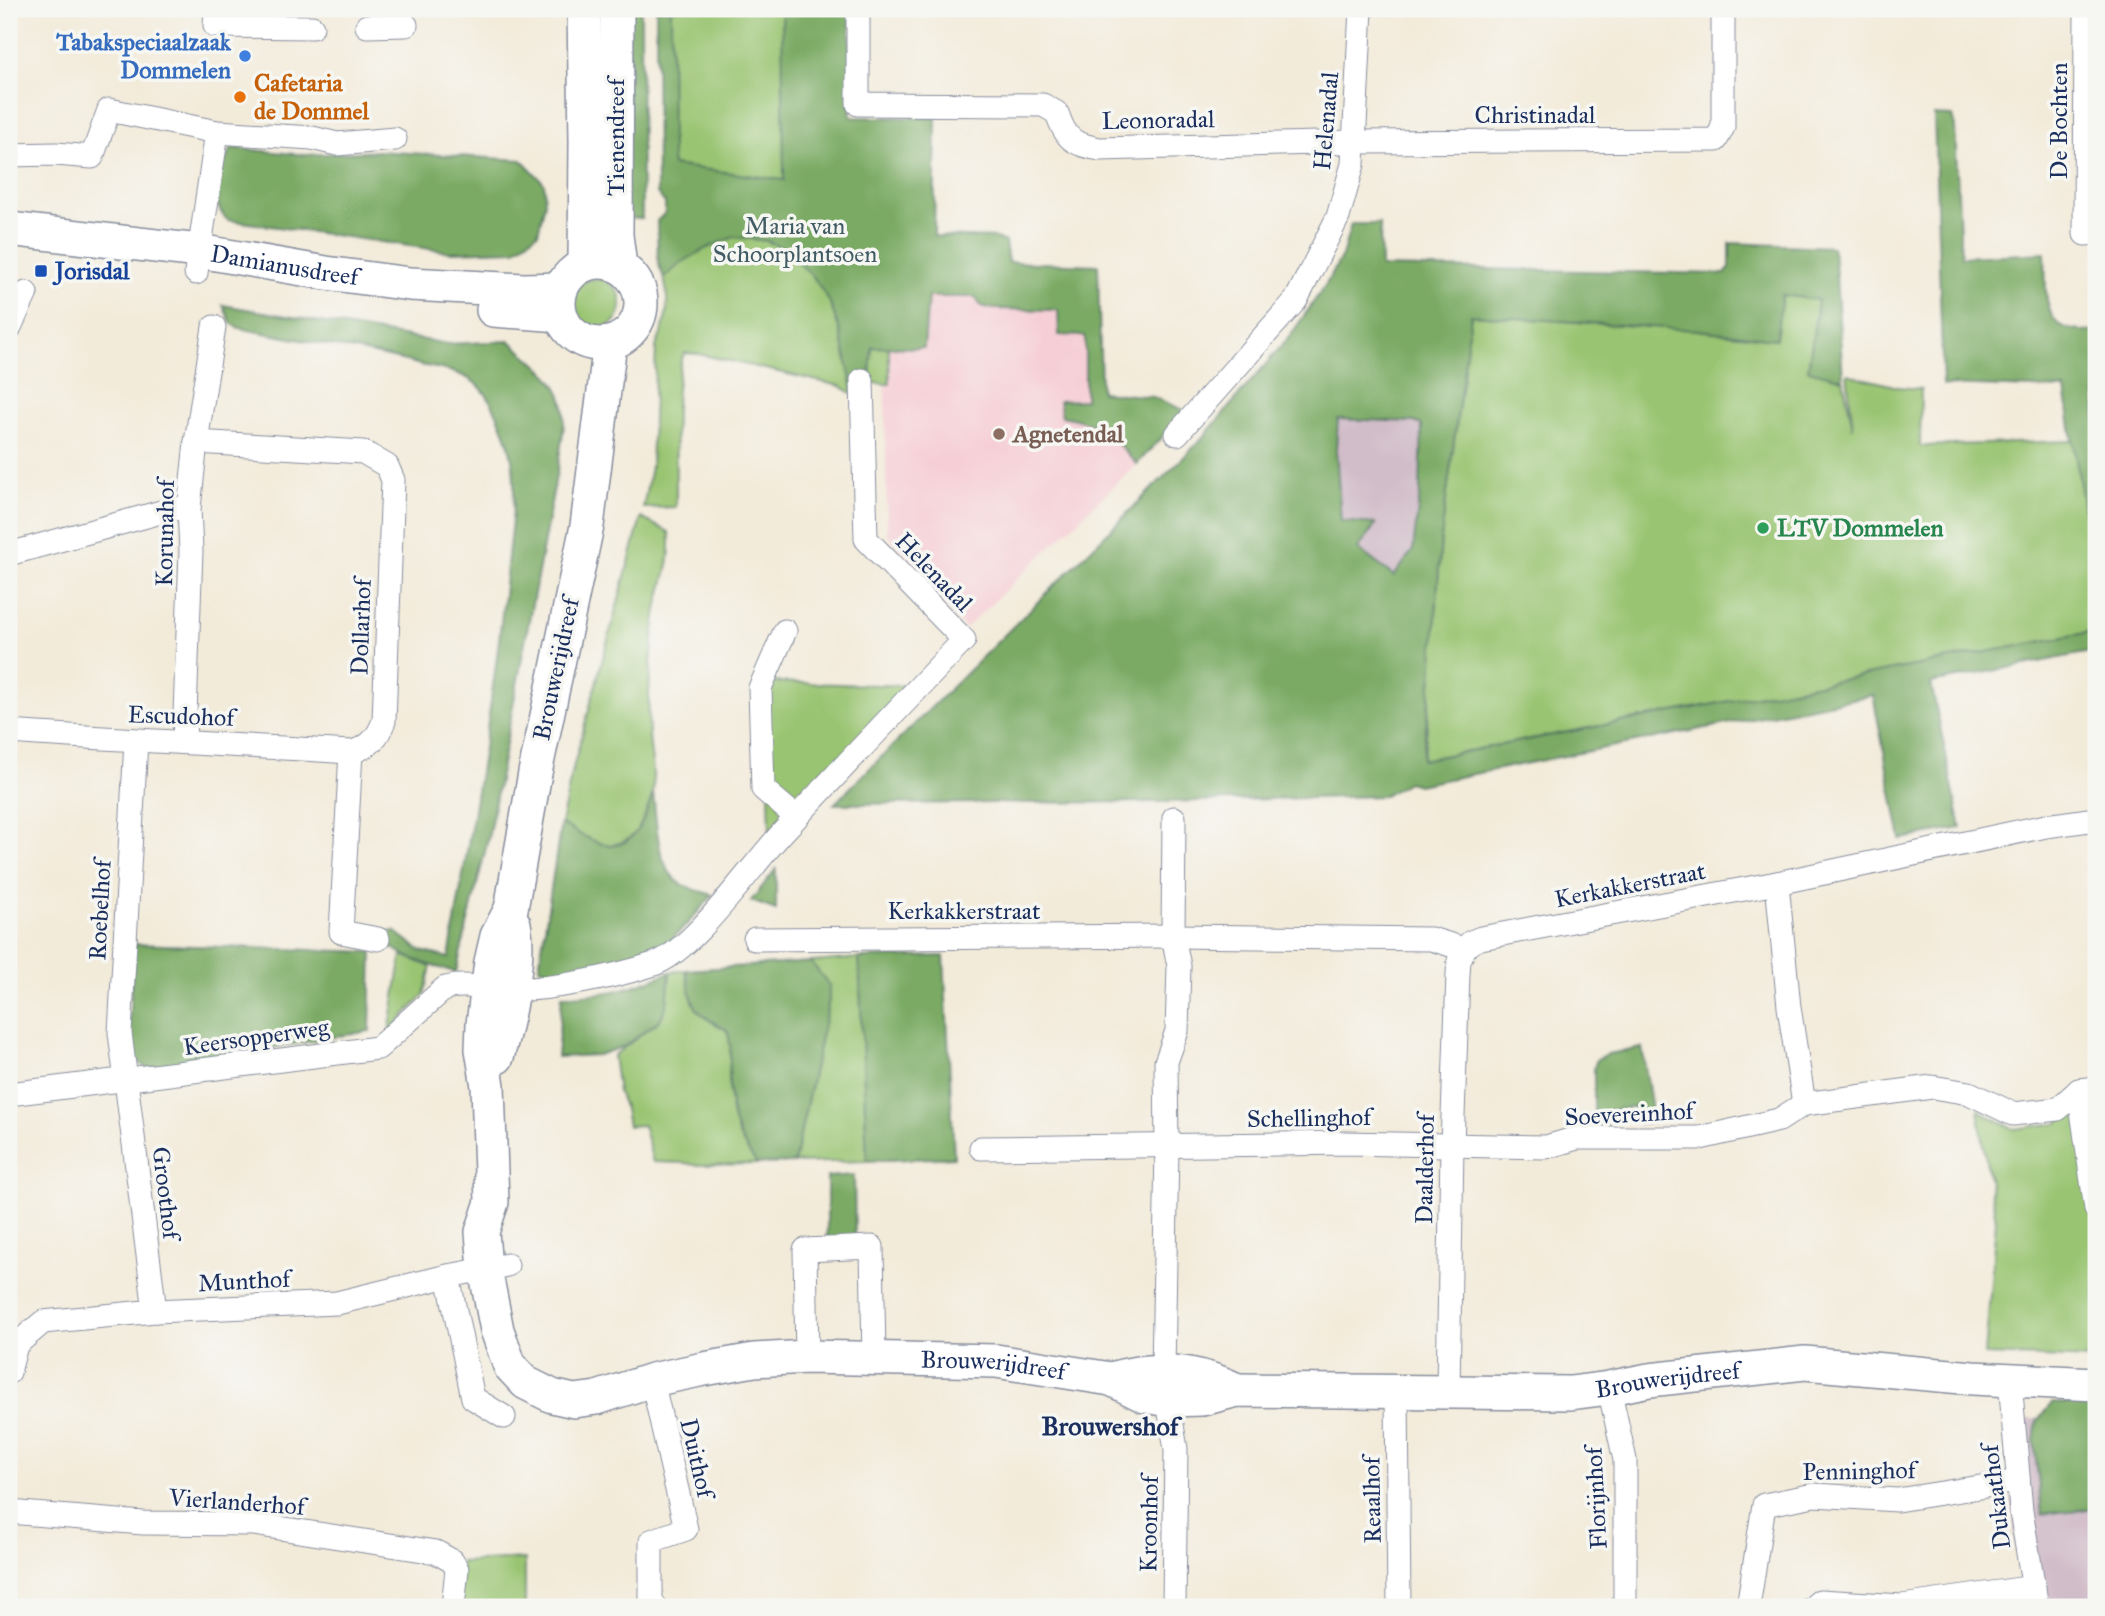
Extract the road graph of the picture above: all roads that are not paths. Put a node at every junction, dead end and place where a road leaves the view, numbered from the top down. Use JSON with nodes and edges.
{"nodes":[{"id":1,"x":216,"y":9,"type":"edge"},
{"id":2,"x":584,"y":9,"type":"edge"},
{"id":3,"x":617,"y":9,"type":"edge"},
{"id":4,"x":858,"y":9,"type":"edge"},
{"id":5,"x":1361,"y":9,"type":"edge"},
{"id":6,"x":1723,"y":9,"type":"edge"},
{"id":7,"x":2086,"y":9,"type":"edge"},
{"id":8,"x":406,"y":25,"type":"dead end"},
{"id":9,"x":367,"y":26,"type":"dead end"},
{"id":10,"x":312,"y":27,"type":"dead end"},
{"id":11,"x":216,"y":132,"type":"junction"},
{"id":12,"x":395,"y":139,"type":"dead end"},
{"id":13,"x":1354,"y":142,"type":"junction"},
{"id":14,"x":9,"y":155,"type":"edge"},
{"id":15,"x":9,"y":229,"type":"edge"},
{"id":16,"x":2091,"y":234,"type":"edge"},
{"id":17,"x":9,"y":251,"type":"edge"},
{"id":18,"x":197,"y":262,"type":"junction"},
{"id":19,"x":585,"y":264,"type":"junction"},
{"id":20,"x":620,"y":266,"type":"junction"},
{"id":21,"x":26,"y":293,"type":"dead end"},
{"id":22,"x":560,"y":302,"type":"junction"},
{"id":23,"x":214,"y":327,"type":"dead end"},
{"id":24,"x":9,"y":329,"type":"edge"},
{"id":25,"x":596,"y":342,"type":"junction"},
{"id":26,"x":862,"y":380,"type":"dead end"},
{"id":27,"x":1177,"y":434,"type":"dead end"},
{"id":28,"x":195,"y":442,"type":"junction"},
{"id":29,"x":189,"y":508,"type":"junction"},
{"id":30,"x":9,"y":554,"type":"edge"},
{"id":31,"x":785,"y":631,"type":"dead end"},
{"id":32,"x":9,"y":732,"type":"edge"},
{"id":33,"x":136,"y":741,"type":"junction"},
{"id":34,"x":184,"y":741,"type":"junction"},
{"id":35,"x":351,"y":752,"type":"junction"},
{"id":36,"x":796,"y":817,"type":"junction"},
{"id":37,"x":1174,"y":818,"type":"dead end"},
{"id":38,"x":2096,"y":819,"type":"edge"},
{"id":39,"x":1777,"y":883,"type":"junction"},
{"id":40,"x":1173,"y":936,"type":"junction"},
{"id":41,"x":378,"y":939,"type":"dead end"},
{"id":42,"x":755,"y":939,"type":"dead end"},
{"id":43,"x":1464,"y":949,"type":"junction"},
{"id":44,"x":499,"y":990,"type":"junction"},
{"id":45,"x":125,"y":1081,"type":"junction"},
{"id":46,"x":2088,"y":1089,"type":"edge"},
{"id":47,"x":9,"y":1094,"type":"edge"},
{"id":48,"x":1804,"y":1104,"type":"junction"},
{"id":49,"x":1451,"y":1145,"type":"junction"},
{"id":50,"x":1167,"y":1147,"type":"junction"},
{"id":51,"x":981,"y":1149,"type":"dead end"},
{"id":52,"x":2096,"y":1209,"type":"edge"},
{"id":53,"x":496,"y":1267,"type":"junction"},
{"id":54,"x":448,"y":1276,"type":"junction"},
{"id":55,"x":155,"y":1311,"type":"junction"},
{"id":56,"x":807,"y":1357,"type":"junction"},
{"id":57,"x":874,"y":1357,"type":"junction"},
{"id":58,"x":9,"y":1376,"type":"edge"},
{"id":59,"x":652,"y":1380,"type":"junction"},
{"id":60,"x":2010,"y":1380,"type":"junction"},
{"id":61,"x":2096,"y":1384,"type":"edge"},
{"id":62,"x":1166,"y":1386,"type":"junction"},
{"id":63,"x":1609,"y":1388,"type":"junction"},
{"id":64,"x":1397,"y":1392,"type":"junction"},
{"id":65,"x":1448,"y":1392,"type":"junction"},
{"id":66,"x":504,"y":1418,"type":"dead end"},
{"id":67,"x":2018,"y":1481,"type":"junction"},
{"id":68,"x":9,"y":1512,"type":"edge"},
{"id":69,"x":2036,"y":1597,"type":"edge"},
{"id":70,"x":453,"y":1607,"type":"edge"},
{"id":71,"x":656,"y":1607,"type":"edge"},
{"id":72,"x":1174,"y":1607,"type":"edge"},
{"id":73,"x":1399,"y":1607,"type":"edge"},
{"id":74,"x":1625,"y":1607,"type":"edge"},
{"id":75,"x":1748,"y":1607,"type":"edge"},
{"id":76,"x":1813,"y":1607,"type":"edge"}],
"edges":[{"from":1,"to":10,"type":"street"},
{"from":2,"to":19,"type":"street","name":"Tienendreef"},
{"from":3,"to":20,"type":"street","name":"Tienendreef"},
{"from":4,"to":13,"type":"street","name":"Leonoradal"},
{"from":5,"to":13,"type":"street","name":"Helenadal"},
{"from":6,"to":13,"type":"street","name":"Christinadal"},
{"from":7,"to":16,"type":"street","name":"De Bochten"},
{"from":8,"to":9,"type":"street"},
{"from":11,"to":12,"type":"street"},
{"from":11,"to":14,"type":"street"},
{"from":11,"to":18,"type":"street"},
{"from":13,"to":27,"type":"street","name":"Helenadal"},
{"from":15,"to":18,"type":"street","name":"Damianusdreef"},
{"from":17,"to":18,"type":"street","name":"Damianusdreef"},
{"from":18,"to":22,"type":"street","name":"Damianusdreef"},
{"from":19,"to":20,"type":"street"},
{"from":19,"to":22,"type":"street"},
{"from":20,"to":25,"type":"street"},
{"from":21,"to":24,"type":"street"},
{"from":22,"to":25,"type":"street"},
{"from":23,"to":28,"type":"street","name":"Korunahof"},
{"from":25,"to":44,"type":"street","name":"Brouwerijdreef"},
{"from":26,"to":36,"type":"street","name":"Helenadal"},
{"from":28,"to":29,"type":"street","name":"Korunahof"},
{"from":28,"to":35,"type":"street","name":"Dollarhof"},
{"from":29,"to":30,"type":"street"},
{"from":29,"to":34,"type":"street","name":"Korunahof"},
{"from":31,"to":36,"type":"street"},
{"from":32,"to":33,"type":"street","name":"Escudohof"},
{"from":33,"to":34,"type":"street","name":"Escudohof"},
{"from":33,"to":45,"type":"street","name":"Roebelhof"},
{"from":34,"to":35,"type":"street","name":"Escudohof"},
{"from":35,"to":41,"type":"street"},
{"from":36,"to":44,"type":"street","name":"Helenadal"},
{"from":37,"to":40,"type":"street"},
{"from":38,"to":39,"type":"street","name":"Kerkakkerstraat"},
{"from":39,"to":43,"type":"street","name":"Kerkakkerstraat"},
{"from":39,"to":48,"type":"street"},
{"from":40,"to":42,"type":"street","name":"Kerkakkerstraat"},
{"from":40,"to":43,"type":"street","name":"Kerkakkerstraat"},
{"from":40,"to":50,"type":"street"},
{"from":43,"to":49,"type":"street","name":"Daalderhof"},
{"from":44,"to":45,"type":"street","name":"Keersopperweg"},
{"from":44,"to":53,"type":"street","name":"Brouwerijdreef"},
{"from":45,"to":47,"type":"street","name":"Keersopperweg"},
{"from":45,"to":55,"type":"street","name":"Groothof"},
{"from":46,"to":48,"type":"street","name":"Soevereinhof"},
{"from":46,"to":52,"type":"street"},
{"from":48,"to":49,"type":"street","name":"Soevereinhof"},
{"from":49,"to":50,"type":"street","name":"Schellinghof"},
{"from":49,"to":65,"type":"street","name":"Daalderhof"},
{"from":50,"to":51,"type":"street","name":"Schellinghof"},
{"from":50,"to":62,"type":"street"},
{"from":53,"to":54,"type":"street","name":"Munthof"},
{"from":53,"to":59,"type":"street","name":"Brouwerijdreef"},
{"from":54,"to":55,"type":"street","name":"Munthof"},
{"from":54,"to":66,"type":"street"},
{"from":55,"to":58,"type":"street","name":"Munthof"},
{"from":56,"to":57,"type":"street","name":"Brouwerijdreef"},
{"from":56,"to":57,"type":"street"},
{"from":56,"to":59,"type":"street","name":"Brouwerijdreef"},
{"from":57,"to":62,"type":"street","name":"Brouwerijdreef"},
{"from":59,"to":71,"type":"street","name":"Duithof"},
{"from":60,"to":61,"type":"street","name":"Brouwerijdreef"},
{"from":60,"to":63,"type":"street","name":"Brouwerijdreef"},
{"from":60,"to":67,"type":"street","name":"Dukaathof"},
{"from":62,"to":64,"type":"street","name":"Brouwerijdreef"},
{"from":62,"to":72,"type":"street","name":"Kroonhof"},
{"from":63,"to":65,"type":"street","name":"Brouwerijdreef"},
{"from":63,"to":74,"type":"street","name":"Florijnhof"},
{"from":64,"to":65,"type":"street","name":"Brouwerijdreef"},
{"from":64,"to":73,"type":"street","name":"Reaalhof"},
{"from":67,"to":69,"type":"street","name":"Dukaathof"},
{"from":67,"to":75,"type":"street","name":"Penninghof"},
{"from":68,"to":70,"type":"street","name":"Vierlanderhof"},
{"from":69,"to":76,"type":"street"}]}
